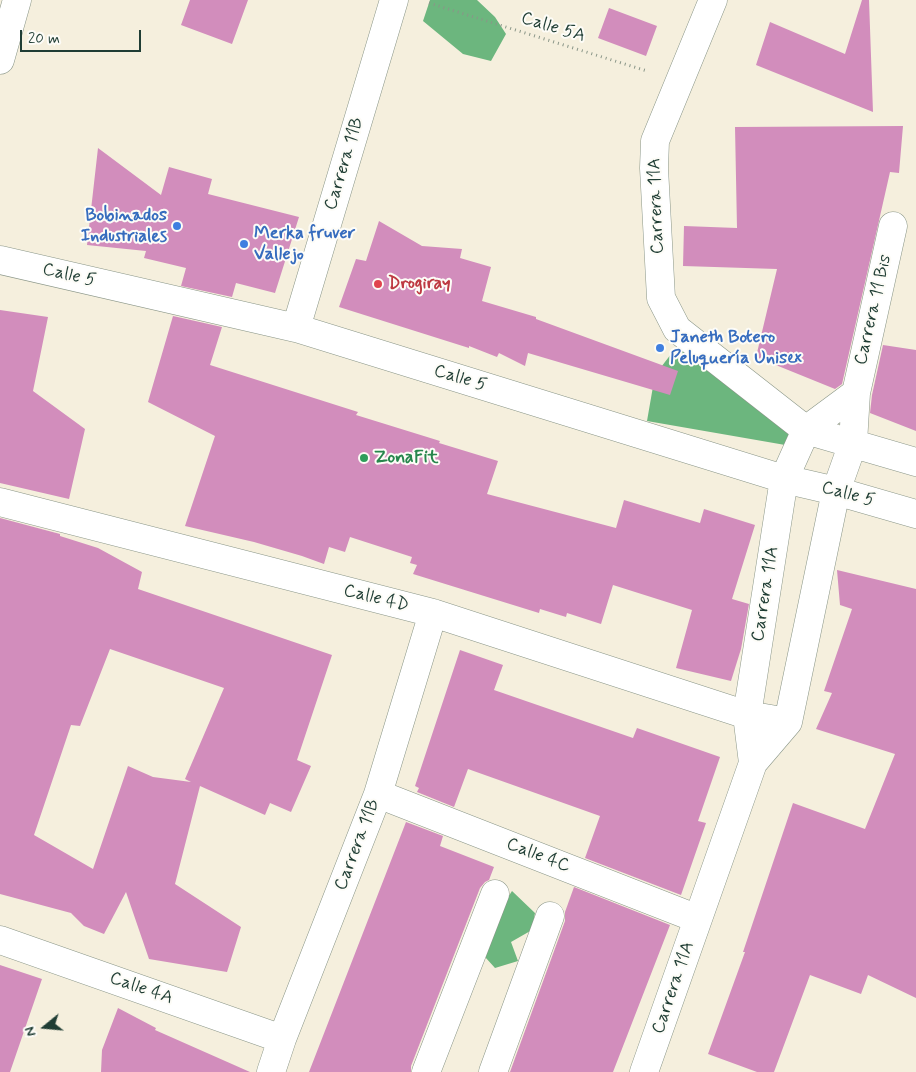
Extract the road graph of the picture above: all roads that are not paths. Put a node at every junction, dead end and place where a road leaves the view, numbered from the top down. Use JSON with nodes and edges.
{"nodes":[{"id":1,"x":17,"y":0,"type":"edge"},
{"id":2,"x":394,"y":0,"type":"edge"},
{"id":3,"x":713,"y":0,"type":"edge"},
{"id":4,"x":0,"y":60,"type":"edge"},
{"id":5,"x":893,"y":226,"type":"dead end"},
{"id":6,"x":0,"y":260,"type":"edge"},
{"id":7,"x":296,"y":328,"type":"junction"},
{"id":8,"x":856,"y":393,"type":"junction"},
{"id":9,"x":806,"y":430,"type":"junction"},
{"id":10,"x":853,"y":443,"type":"junction"},
{"id":11,"x":916,"y":462,"type":"edge"},
{"id":12,"x":784,"y":478,"type":"junction"},
{"id":13,"x":836,"y":491,"type":"junction"},
{"id":14,"x":0,"y":502,"type":"edge"},
{"id":15,"x":916,"y":514,"type":"edge"},
{"id":16,"x":433,"y":613,"type":"junction"},
{"id":17,"x":747,"y":715,"type":"junction"},
{"id":18,"x":788,"y":722,"type":"junction"},
{"id":19,"x":754,"y":763,"type":"junction"},
{"id":20,"x":378,"y":794,"type":"junction"},
{"id":21,"x":495,"y":894,"type":"dead end"},
{"id":22,"x":550,"y":916,"type":"dead end"},
{"id":23,"x":698,"y":919,"type":"junction"},
{"id":24,"x":0,"y":940,"type":"edge"},
{"id":25,"x":282,"y":1039,"type":"junction"},
{"id":26,"x":271,"y":1072,"type":"edge"},
{"id":27,"x":426,"y":1072,"type":"edge"},
{"id":28,"x":493,"y":1072,"type":"edge"},
{"id":29,"x":644,"y":1072,"type":"edge"}],
"edges":[{"from":1,"to":4,"type":"street"},
{"from":2,"to":7,"type":"street","name":"Carrera 11B"},
{"from":3,"to":9,"type":"street","name":"Carrera 11A"},
{"from":5,"to":8,"type":"street","name":"Carrera 11 Bis"},
{"from":6,"to":7,"type":"street","name":"Calle 5"},
{"from":7,"to":12,"type":"street","name":"Calle 5"},
{"from":8,"to":9,"type":"street"},
{"from":8,"to":10,"type":"street","name":"Carrera 11 Bis"},
{"from":9,"to":10,"type":"street"},
{"from":9,"to":12,"type":"street","name":"Carrera 11A"},
{"from":10,"to":11,"type":"street"},
{"from":10,"to":13,"type":"street","name":"Carrera 11A"},
{"from":12,"to":13,"type":"street","name":"Calle 5"},
{"from":12,"to":17,"type":"street","name":"Carrera 11A"},
{"from":13,"to":15,"type":"street","name":"Calle 5"},
{"from":13,"to":18,"type":"street","name":"Carrera 11A"},
{"from":14,"to":16,"type":"street","name":"Calle 4D"},
{"from":16,"to":17,"type":"street","name":"Calle 4D"},
{"from":16,"to":20,"type":"street","name":"Carrera 11B"},
{"from":17,"to":18,"type":"street","name":"Calle 4D"},
{"from":17,"to":19,"type":"street","name":"Carrera 11A"},
{"from":18,"to":19,"type":"street","name":"Carrera 11A"},
{"from":19,"to":23,"type":"street","name":"Carrera 11A"},
{"from":20,"to":23,"type":"street","name":"Calle 4C"},
{"from":20,"to":25,"type":"street","name":"Carrera 11B"},
{"from":21,"to":27,"type":"street"},
{"from":22,"to":28,"type":"street"},
{"from":23,"to":29,"type":"street","name":"Carrera 11A"},
{"from":24,"to":25,"type":"street","name":"Calle 4A"},
{"from":25,"to":26,"type":"street","name":"Carrera 11B"}]}
